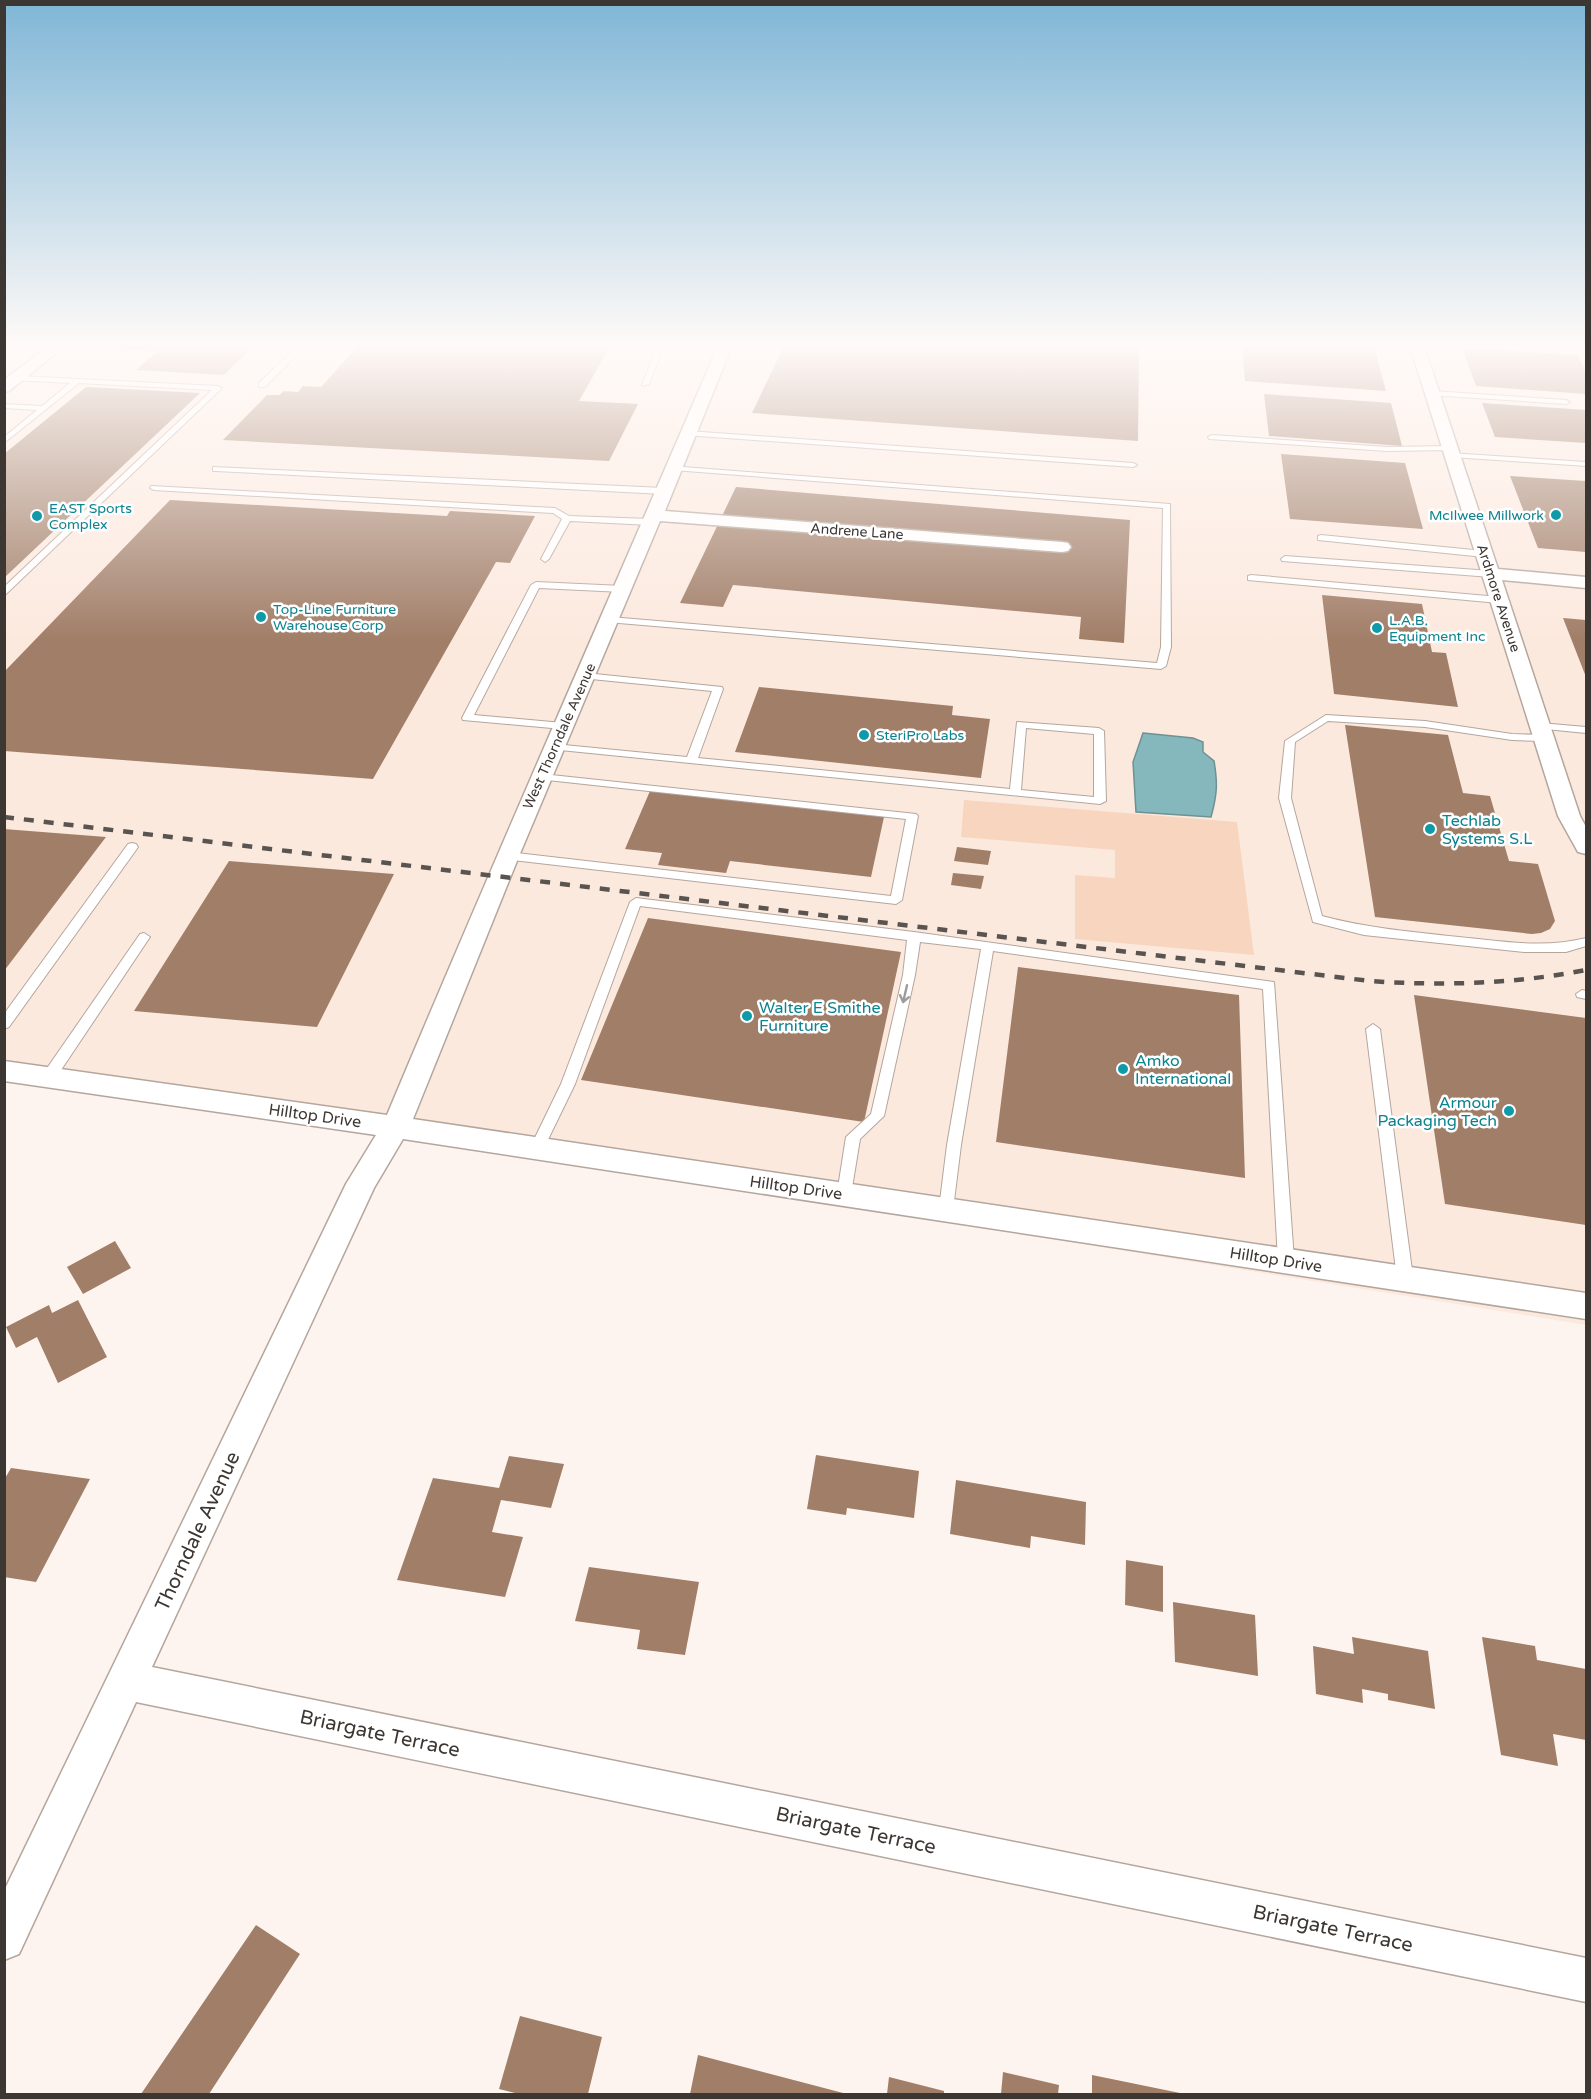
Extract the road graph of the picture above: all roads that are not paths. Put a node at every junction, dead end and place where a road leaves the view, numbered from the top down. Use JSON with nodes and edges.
{"nodes":[{"id":1,"x":160,"y":444,"type":"edge"},
{"id":2,"x":683,"y":444,"type":"edge"},
{"id":3,"x":840,"y":444,"type":"edge"},
{"id":4,"x":1313,"y":444,"type":"edge"},
{"id":5,"x":1448,"y":444,"type":"edge"},
{"id":6,"x":1451,"y":452,"type":"junction"},
{"id":7,"x":1587,"y":464,"type":"edge"},
{"id":8,"x":1132,"y":465,"type":"dead end"},
{"id":9,"x":673,"y":468,"type":"junction"},
{"id":10,"x":216,"y":469,"type":"dead end"},
{"id":11,"x":154,"y":488,"type":"dead end"},
{"id":12,"x":663,"y":491,"type":"junction"},
{"id":13,"x":567,"y":519,"type":"junction"},
{"id":14,"x":651,"y":519,"type":"junction"},
{"id":15,"x":1321,"y":538,"type":"dead end"},
{"id":16,"x":1062,"y":547,"type":"dead end"},
{"id":17,"x":1484,"y":554,"type":"junction"},
{"id":18,"x":545,"y":559,"type":"dead end"},
{"id":19,"x":1285,"y":560,"type":"dead end"},
{"id":20,"x":1491,"y":574,"type":"junction"},
{"id":21,"x":1251,"y":578,"type":"dead end"},
{"id":22,"x":1587,"y":582,"type":"edge"},
{"id":23,"x":623,"y":589,"type":"junction"},
{"id":24,"x":4,"y":593,"type":"edge"},
{"id":25,"x":1499,"y":600,"type":"junction"},
{"id":26,"x":610,"y":620,"type":"junction"},
{"id":27,"x":585,"y":676,"type":"junction"},
{"id":28,"x":563,"y":726,"type":"junction"},
{"id":29,"x":1587,"y":730,"type":"edge"},
{"id":30,"x":1542,"y":732,"type":"junction"},
{"id":31,"x":554,"y":747,"type":"junction"},
{"id":32,"x":691,"y":760,"type":"junction"},
{"id":33,"x":542,"y":777,"type":"junction"},
{"id":34,"x":1015,"y":793,"type":"junction"},
{"id":35,"x":1580,"y":825,"type":"edge"},
{"id":36,"x":1587,"y":847,"type":"edge"},
{"id":37,"x":132,"y":848,"type":"dead end"},
{"id":38,"x":507,"y":856,"type":"junction"},
{"id":39,"x":914,"y":936,"type":"junction"},
{"id":40,"x":144,"y":937,"type":"dead end"},
{"id":41,"x":1587,"y":942,"type":"edge"},
{"id":42,"x":987,"y":946,"type":"junction"},
{"id":43,"x":4,"y":1024,"type":"edge"},
{"id":44,"x":1373,"y":1029,"type":"dead end"},
{"id":45,"x":4,"y":1071,"type":"edge"},
{"id":46,"x":48,"y":1078,"type":"junction"},
{"id":47,"x":396,"y":1127,"type":"junction"},
{"id":48,"x":537,"y":1148,"type":"junction"},
{"id":49,"x":844,"y":1194,"type":"junction"},
{"id":50,"x":946,"y":1209,"type":"junction"},
{"id":51,"x":1286,"y":1260,"type":"junction"},
{"id":52,"x":1405,"y":1278,"type":"junction"},
{"id":53,"x":1587,"y":1305,"type":"edge"},
{"id":54,"x":126,"y":1681,"type":"junction"},
{"id":55,"x":4,"y":1939,"type":"edge"},
{"id":56,"x":1587,"y":1980,"type":"edge"}],
"edges":[{"from":1,"to":24,"type":"lane"},
{"from":2,"to":9,"type":"street","name":"West Thorndale Avenue"},
{"from":3,"to":8,"type":"lane"},
{"from":4,"to":6,"type":"lane"},
{"from":5,"to":6,"type":"street","name":"Ardmore Avenue"},
{"from":6,"to":7,"type":"lane"},
{"from":6,"to":17,"type":"street","name":"Ardmore Avenue"},
{"from":9,"to":12,"type":"street","name":"West Thorndale Avenue"},
{"from":9,"to":26,"type":"lane"},
{"from":10,"to":12,"type":"lane"},
{"from":11,"to":13,"type":"lane"},
{"from":12,"to":14,"type":"street","name":"West Thorndale Avenue"},
{"from":13,"to":14,"type":"lane"},
{"from":13,"to":18,"type":"lane"},
{"from":14,"to":16,"type":"street","name":"Andrene Lane"},
{"from":14,"to":23,"type":"street","name":"West Thorndale Avenue"},
{"from":15,"to":17,"type":"lane"},
{"from":17,"to":20,"type":"street","name":"Ardmore Avenue"},
{"from":19,"to":20,"type":"lane"},
{"from":20,"to":22,"type":"street"},
{"from":20,"to":25,"type":"street","name":"Ardmore Avenue"},
{"from":21,"to":25,"type":"lane"},
{"from":23,"to":26,"type":"street","name":"West Thorndale Avenue"},
{"from":23,"to":28,"type":"lane"},
{"from":25,"to":30,"type":"street","name":"Ardmore Avenue"},
{"from":26,"to":27,"type":"street","name":"West Thorndale Avenue"},
{"from":27,"to":28,"type":"street","name":"West Thorndale Avenue"},
{"from":27,"to":32,"type":"lane"},
{"from":28,"to":31,"type":"street","name":"West Thorndale Avenue"},
{"from":29,"to":30,"type":"lane"},
{"from":30,"to":35,"type":"street","name":"Ardmore Avenue"},
{"from":30,"to":41,"type":"lane"},
{"from":31,"to":32,"type":"lane"},
{"from":31,"to":33,"type":"street","name":"West Thorndale Avenue"},
{"from":32,"to":34,"type":"lane"},
{"from":33,"to":38,"type":"street","name":"West Thorndale Avenue"},
{"from":33,"to":38,"type":"lane"},
{"from":34,"to":34,"type":"lane"},
{"from":35,"to":36,"type":"street","name":"Ardmore Avenue"},
{"from":37,"to":43,"type":"lane"},
{"from":38,"to":47,"type":"street","name":"West Thorndale Avenue"},
{"from":39,"to":42,"type":"lane"},
{"from":39,"to":48,"type":"lane"},
{"from":39,"to":49,"type":"lane","one_way":true},
{"from":40,"to":46,"type":"lane"},
{"from":42,"to":50,"type":"lane"},
{"from":42,"to":51,"type":"lane"},
{"from":44,"to":52,"type":"lane"},
{"from":45,"to":46,"type":"street","name":"Hilltop Drive"},
{"from":46,"to":47,"type":"street","name":"Hilltop Drive"},
{"from":47,"to":48,"type":"street","name":"Hilltop Drive"},
{"from":47,"to":54,"type":"street","name":"Thorndale Avenue"},
{"from":48,"to":49,"type":"street","name":"Hilltop Drive"},
{"from":49,"to":50,"type":"street","name":"Hilltop Drive"},
{"from":50,"to":51,"type":"street","name":"Hilltop Drive"},
{"from":51,"to":52,"type":"street","name":"Hilltop Drive"},
{"from":52,"to":53,"type":"street","name":"Hilltop Drive"},
{"from":54,"to":55,"type":"street","name":"Thorndale Avenue"},
{"from":54,"to":56,"type":"street","name":"Briargate Terrace"}]}
